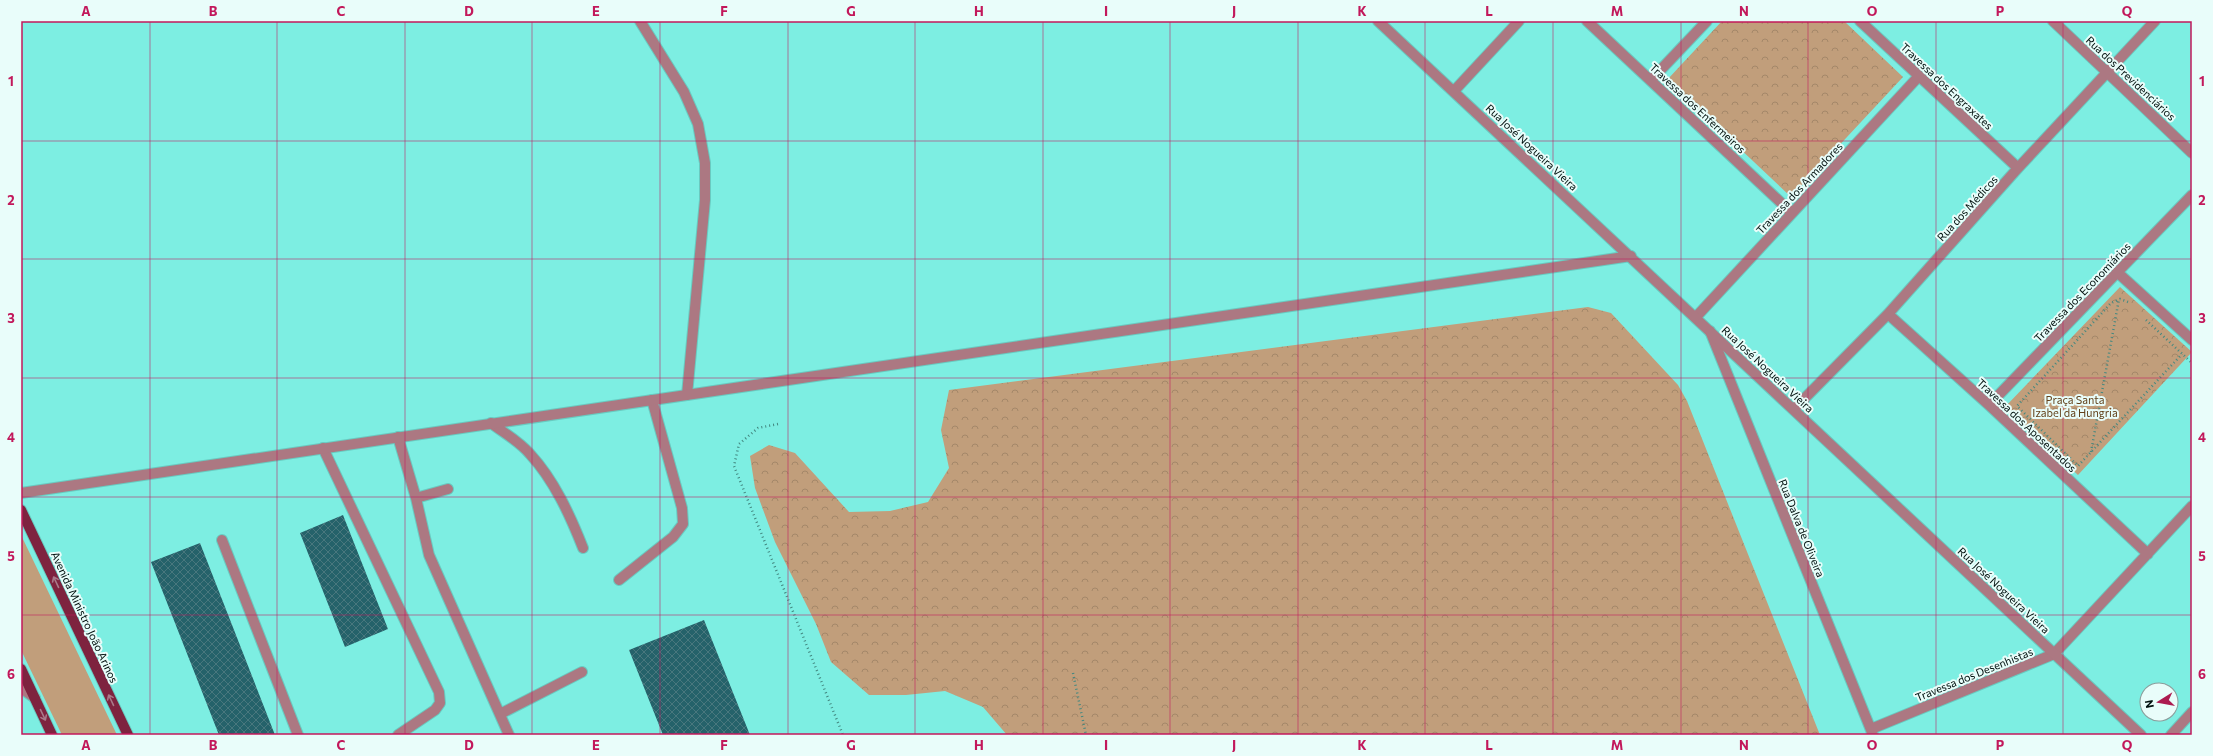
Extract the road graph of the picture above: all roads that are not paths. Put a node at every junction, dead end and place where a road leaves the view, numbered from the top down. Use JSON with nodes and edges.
{"nodes":[{"id":1,"x":640,"y":21,"type":"edge"},
{"id":2,"x":1378,"y":21,"type":"edge"},
{"id":3,"x":1519,"y":21,"type":"edge"},
{"id":4,"x":1587,"y":21,"type":"edge"},
{"id":5,"x":1707,"y":21,"type":"edge"},
{"id":6,"x":1860,"y":21,"type":"edge"},
{"id":7,"x":2053,"y":21,"type":"edge"},
{"id":8,"x":2155,"y":21,"type":"edge"},
{"id":9,"x":2107,"y":73,"type":"junction"},
{"id":10,"x":1919,"y":76,"type":"junction"},
{"id":11,"x":1651,"y":80,"type":"junction"},
{"id":12,"x":1454,"y":91,"type":"junction"},
{"id":13,"x":2192,"y":153,"type":"edge"},
{"id":14,"x":2018,"y":168,"type":"junction"},
{"id":15,"x":2192,"y":195,"type":"edge"},
{"id":16,"x":1792,"y":213,"type":"junction"},
{"id":17,"x":1631,"y":256,"type":"junction"},
{"id":18,"x":2117,"y":272,"type":"junction"},
{"id":19,"x":1888,"y":314,"type":"junction"},
{"id":20,"x":1696,"y":317,"type":"junction"},
{"id":21,"x":1709,"y":329,"type":"junction"},
{"id":22,"x":2192,"y":340,"type":"edge"},
{"id":23,"x":687,"y":394,"type":"junction"},
{"id":24,"x":652,"y":400,"type":"junction"},
{"id":25,"x":1989,"y":405,"type":"junction"},
{"id":26,"x":1794,"y":409,"type":"junction"},
{"id":27,"x":491,"y":423,"type":"junction"},
{"id":28,"x":398,"y":437,"type":"junction"},
{"id":29,"x":323,"y":448,"type":"junction"},
{"id":30,"x":448,"y":489,"type":"dead end"},
{"id":31,"x":21,"y":493,"type":"edge"},
{"id":32,"x":416,"y":498,"type":"junction"},
{"id":33,"x":2192,"y":506,"type":"edge"},
{"id":34,"x":21,"y":510,"type":"edge"},
{"id":35,"x":222,"y":540,"type":"dead end"},
{"id":36,"x":583,"y":548,"type":"dead end"},
{"id":37,"x":2148,"y":554,"type":"junction"},
{"id":38,"x":619,"y":580,"type":"dead end"},
{"id":39,"x":2054,"y":654,"type":"junction"},
{"id":40,"x":21,"y":669,"type":"edge"},
{"id":41,"x":582,"y":672,"type":"dead end"},
{"id":42,"x":21,"y":688,"type":"edge"},
{"id":43,"x":35,"y":698,"type":"junction"},
{"id":44,"x":2192,"y":712,"type":"edge"},
{"id":45,"x":500,"y":714,"type":"junction"},
{"id":46,"x":1872,"y":732,"type":"edge"},
{"id":47,"x":52,"y":735,"type":"edge"},
{"id":48,"x":128,"y":735,"type":"edge"},
{"id":49,"x":298,"y":735,"type":"edge"},
{"id":50,"x":398,"y":735,"type":"edge"},
{"id":51,"x":509,"y":735,"type":"edge"},
{"id":52,"x":2141,"y":735,"type":"edge"},
{"id":53,"x":2171,"y":735,"type":"edge"}],
"edges":[{"from":1,"to":23,"type":"street"},
{"from":2,"to":12,"type":"street","name":"Rua José Nogueira Vieira"},
{"from":3,"to":12,"type":"street"},
{"from":4,"to":11,"type":"street","name":"Travessa dos Enfermeiros"},
{"from":5,"to":11,"type":"street"},
{"from":6,"to":10,"type":"street","name":"Travessa dos Engraxates"},
{"from":7,"to":9,"type":"street","name":"Rua dos Previdenciários"},
{"from":8,"to":9,"type":"street","name":"Rua dos Médicos"},
{"from":9,"to":13,"type":"street","name":"Rua dos Previdenciários"},
{"from":9,"to":14,"type":"street","name":"Rua dos Médicos"},
{"from":10,"to":14,"type":"street","name":"Travessa dos Engraxates"},
{"from":10,"to":16,"type":"street","name":"Travessa dos Armadores"},
{"from":11,"to":16,"type":"street","name":"Travessa dos Enfermeiros"},
{"from":12,"to":17,"type":"street","name":"Rua José Nogueira Vieira"},
{"from":14,"to":19,"type":"street","name":"Rua dos Médicos"},
{"from":15,"to":18,"type":"street","name":"Travessa dos Economiários"},
{"from":16,"to":20,"type":"street","name":"Travessa dos Armadores"},
{"from":17,"to":20,"type":"street","name":"Rua José Nogueira Vieira"},
{"from":17,"to":23,"type":"street"},
{"from":18,"to":22,"type":"street"},
{"from":18,"to":25,"type":"street","name":"Travessa dos Economiários"},
{"from":19,"to":25,"type":"street","name":"Travessa dos Aposentados"},
{"from":19,"to":26,"type":"street","name":"Rua dos Médicos"},
{"from":20,"to":21,"type":"street","name":"Rua José Nogueira Vieira"},
{"from":21,"to":26,"type":"street","name":"Rua José Nogueira Vieira"},
{"from":21,"to":46,"type":"street","name":"Rua Dalva de Oliveira"},
{"from":23,"to":24,"type":"street"},
{"from":24,"to":27,"type":"street"},
{"from":24,"to":38,"type":"street"},
{"from":25,"to":37,"type":"street","name":"Travessa dos Aposentados"},
{"from":26,"to":39,"type":"street","name":"Rua José Nogueira Vieira"},
{"from":27,"to":28,"type":"street"},
{"from":27,"to":36,"type":"street"},
{"from":28,"to":29,"type":"street"},
{"from":28,"to":32,"type":"street"},
{"from":29,"to":31,"type":"street"},
{"from":29,"to":50,"type":"street"},
{"from":30,"to":32,"type":"street"},
{"from":32,"to":45,"type":"street"},
{"from":33,"to":37,"type":"street","name":"Travessa dos Desenhistas"},
{"from":48,"to":34,"type":"main road","name":"Avenida Ministro João Arinos","one_way":true},
{"from":35,"to":49,"type":"street"},
{"from":37,"to":39,"type":"street","name":"Travessa dos Desenhistas"},
{"from":39,"to":46,"type":"street","name":"Travessa dos Desenhistas"},
{"from":39,"to":52,"type":"street","name":"Rua José Nogueira Vieira"},
{"from":40,"to":43,"type":"main road"},
{"from":41,"to":45,"type":"street"},
{"from":42,"to":43,"type":"street"},
{"from":43,"to":47,"type":"main road","one_way":true},
{"from":44,"to":53,"type":"street"},
{"from":45,"to":51,"type":"street"}]}
